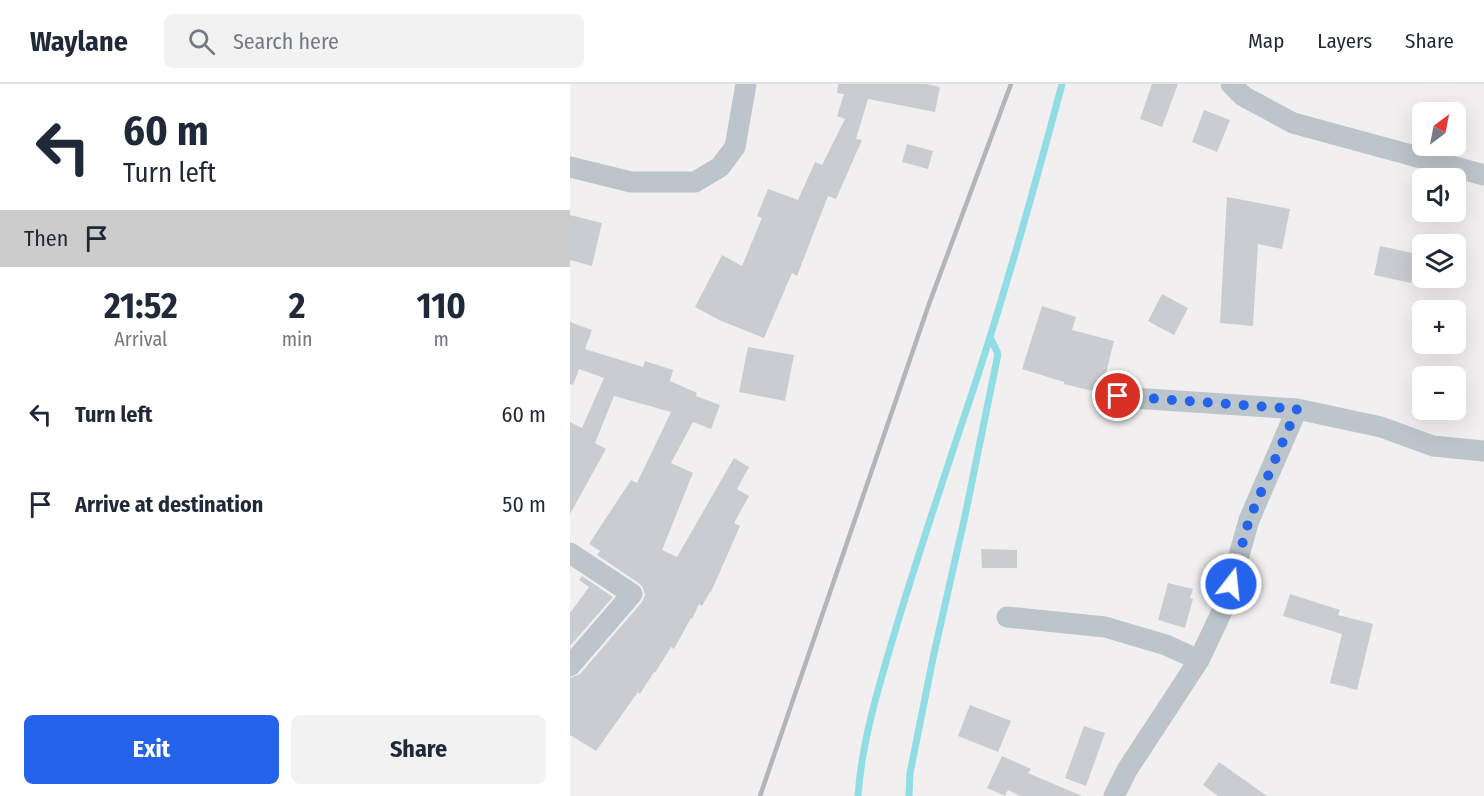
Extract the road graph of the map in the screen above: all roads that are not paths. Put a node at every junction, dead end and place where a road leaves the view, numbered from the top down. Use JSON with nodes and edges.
{"nodes":[{"id":1,"x":746,"y":84,"type":"edge"},
{"id":2,"x":1231,"y":84,"type":"edge"},
{"id":3,"x":570,"y":167,"type":"edge"},
{"id":4,"x":1484,"y":175,"type":"edge"},
{"id":5,"x":1118,"y":396,"type":"dead end"},
{"id":6,"x":1297,"y":409,"type":"junction"},
{"id":7,"x":1484,"y":451,"type":"edge"},
{"id":8,"x":570,"y":553,"type":"edge"},
{"id":9,"x":1007,"y":617,"type":"dead end"},
{"id":10,"x":1199,"y":660,"type":"junction"},
{"id":11,"x":570,"y":666,"type":"edge"},
{"id":12,"x":1114,"y":796,"type":"edge"}],
"edges":[{"from":1,"to":3,"type":"street"},
{"from":2,"to":4,"type":"street"},
{"from":5,"to":6,"type":"street"},
{"from":6,"to":7,"type":"street"},
{"from":6,"to":10,"type":"street"},
{"from":8,"to":11,"type":"street"},
{"from":9,"to":10,"type":"street"},
{"from":10,"to":12,"type":"street"}]}
